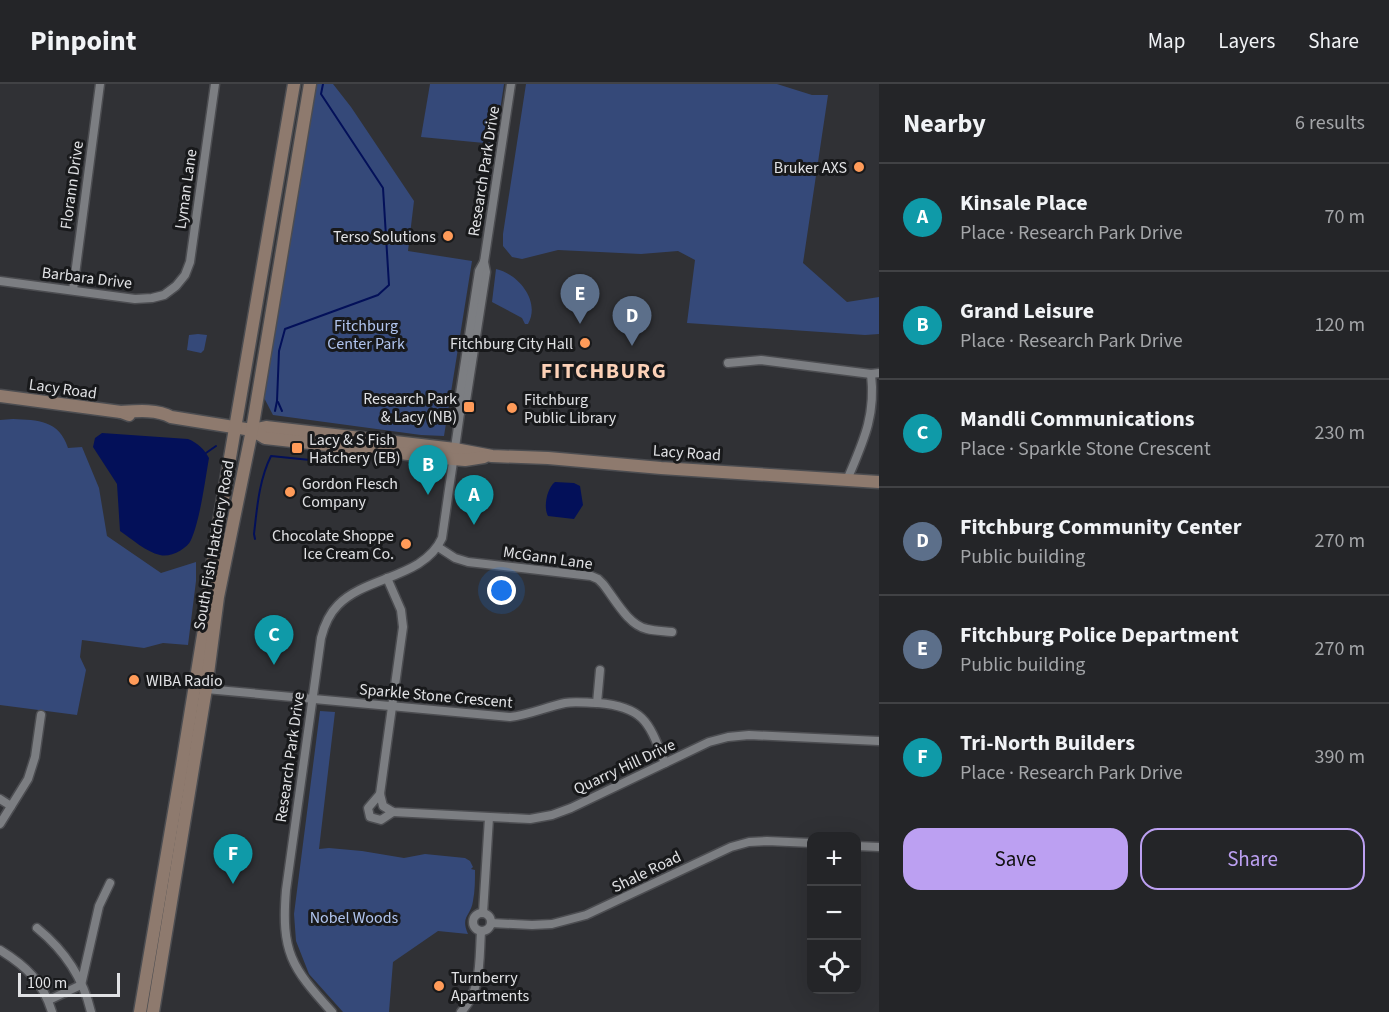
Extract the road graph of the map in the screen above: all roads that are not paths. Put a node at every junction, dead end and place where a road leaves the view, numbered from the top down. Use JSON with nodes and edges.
{"nodes":[{"id":1,"x":100,"y":84,"type":"edge"},
{"id":2,"x":214,"y":84,"type":"edge"},
{"id":3,"x":294,"y":84,"type":"edge"},
{"id":4,"x":310,"y":84,"type":"edge"},
{"id":5,"x":512,"y":84,"type":"edge"},
{"id":6,"x":0,"y":281,"type":"edge"},
{"id":7,"x":73,"y":290,"type":"junction"},
{"id":8,"x":169,"y":292,"type":"joint"},
{"id":9,"x":728,"y":363,"type":"dead end"},
{"id":10,"x":875,"y":373,"type":"edge"},
{"id":11,"x":0,"y":396,"type":"edge"},
{"id":12,"x":236,"y":427,"type":"junction"},
{"id":13,"x":252,"y":430,"type":"junction"},
{"id":14,"x":454,"y":454,"type":"junction"},
{"id":15,"x":847,"y":480,"type":"junction"},
{"id":16,"x":879,"y":482,"type":"edge"},
{"id":17,"x":438,"y":547,"type":"junction"},
{"id":18,"x":387,"y":578,"type":"junction"},
{"id":19,"x":672,"y":632,"type":"dead end"},
{"id":20,"x":600,"y":670,"type":"dead end"},
{"id":21,"x":206,"y":689,"type":"junction"},
{"id":22,"x":313,"y":699,"type":"junction"},
{"id":23,"x":597,"y":703,"type":"junction"},
{"id":24,"x":392,"y":707,"type":"junction"},
{"id":25,"x":41,"y":714,"type":"dead end"},
{"id":26,"x":879,"y":741,"type":"edge"},
{"id":27,"x":666,"y":763,"type":"junction"},
{"id":28,"x":380,"y":795,"type":"junction"},
{"id":29,"x":0,"y":799,"type":"edge"},
{"id":30,"x":11,"y":806,"type":"junction"},
{"id":31,"x":393,"y":812,"type":"junction"},
{"id":32,"x":489,"y":818,"type":"junction"},
{"id":33,"x":0,"y":824,"type":"edge"},
{"id":34,"x":807,"y":843,"type":"edge"},
{"id":35,"x":861,"y":846,"type":"edge"},
{"id":36,"x":879,"y":847,"type":"edge"},
{"id":37,"x":110,"y":883,"type":"dead end"},
{"id":38,"x":483,"y":913,"type":"junction"},
{"id":39,"x":491,"y":923,"type":"junction"},
{"id":40,"x":37,"y":928,"type":"dead end"},
{"id":41,"x":481,"y":932,"type":"junction"},
{"id":42,"x":0,"y":950,"type":"edge"},
{"id":43,"x":81,"y":985,"type":"junction"},
{"id":44,"x":49,"y":1000,"type":"junction"},
{"id":45,"x":52,"y":1012,"type":"edge"},
{"id":46,"x":91,"y":1012,"type":"edge"},
{"id":47,"x":140,"y":1012,"type":"edge"},
{"id":48,"x":153,"y":1012,"type":"edge"},
{"id":49,"x":332,"y":1012,"type":"edge"},
{"id":50,"x":460,"y":1012,"type":"edge"}],
"edges":[{"from":1,"to":7,"type":"street","name":"Florann Drive"},
{"from":2,"to":8,"type":"street","name":"Lyman Lane"},
{"from":3,"to":12,"type":"main road","name":"South Fish Hatchery Road"},
{"from":4,"to":13,"type":"main road","name":"South Fish Hatchery Road"},
{"from":5,"to":14,"type":"street","name":"Research Park Drive"},
{"from":6,"to":7,"type":"street","name":"Barbara Drive"},
{"from":7,"to":8,"type":"street","name":"Barbara Drive"},
{"from":9,"to":10,"type":"street"},
{"from":10,"to":15,"type":"street"},
{"from":11,"to":12,"type":"main road","name":"Lacy Road"},
{"from":12,"to":13,"type":"main road","name":"Lacy Road"},
{"from":12,"to":47,"type":"main road","name":"South Fish Hatchery Road"},
{"from":13,"to":14,"type":"main road","name":"Lacy Road"},
{"from":13,"to":21,"type":"main road","name":"South Fish Hatchery Road"},
{"from":14,"to":15,"type":"main road","name":"Lacy Road"},
{"from":14,"to":17,"type":"street","name":"Research Park Drive"},
{"from":15,"to":16,"type":"main road","name":"Lacy Road"},
{"from":17,"to":18,"type":"street","name":"Research Park Drive"},
{"from":17,"to":19,"type":"street","name":"McGann Lane"},
{"from":18,"to":22,"type":"street","name":"Research Park Drive"},
{"from":18,"to":24,"type":"street"},
{"from":20,"to":23,"type":"street"},
{"from":21,"to":22,"type":"street","name":"Sparkle Stone Crescent"},
{"from":21,"to":48,"type":"main road","name":"South Fish Hatchery Road"},
{"from":22,"to":24,"type":"street","name":"Sparkle Stone Crescent"},
{"from":22,"to":49,"type":"street","name":"Research Park Drive"},
{"from":23,"to":24,"type":"street","name":"Sparkle Stone Crescent"},
{"from":23,"to":27,"type":"street","name":"Sparkle Stone Crescent"},
{"from":24,"to":28,"type":"street"},
{"from":25,"to":30,"type":"street"},
{"from":26,"to":27,"type":"street","name":"Quarry Hill Drive"},
{"from":27,"to":32,"type":"street","name":"Quarry Hill Drive"},
{"from":28,"to":31,"type":"street","name":"Quarry Hill Drive"},
{"from":28,"to":31,"type":"street"},
{"from":29,"to":30,"type":"street"},
{"from":30,"to":33,"type":"street"},
{"from":31,"to":32,"type":"street","name":"Quarry Hill Drive"},
{"from":32,"to":38,"type":"street"},
{"from":34,"to":39,"type":"street","name":"Shale Road"},
{"from":35,"to":36,"type":"street"},
{"from":37,"to":43,"type":"street"},
{"from":38,"to":39,"type":"street"},
{"from":38,"to":41,"type":"street"},
{"from":39,"to":41,"type":"street"},
{"from":40,"to":43,"type":"street"},
{"from":41,"to":50,"type":"street"},
{"from":42,"to":44,"type":"street"},
{"from":43,"to":44,"type":"street"},
{"from":43,"to":46,"type":"street"},
{"from":44,"to":45,"type":"street"}]}
